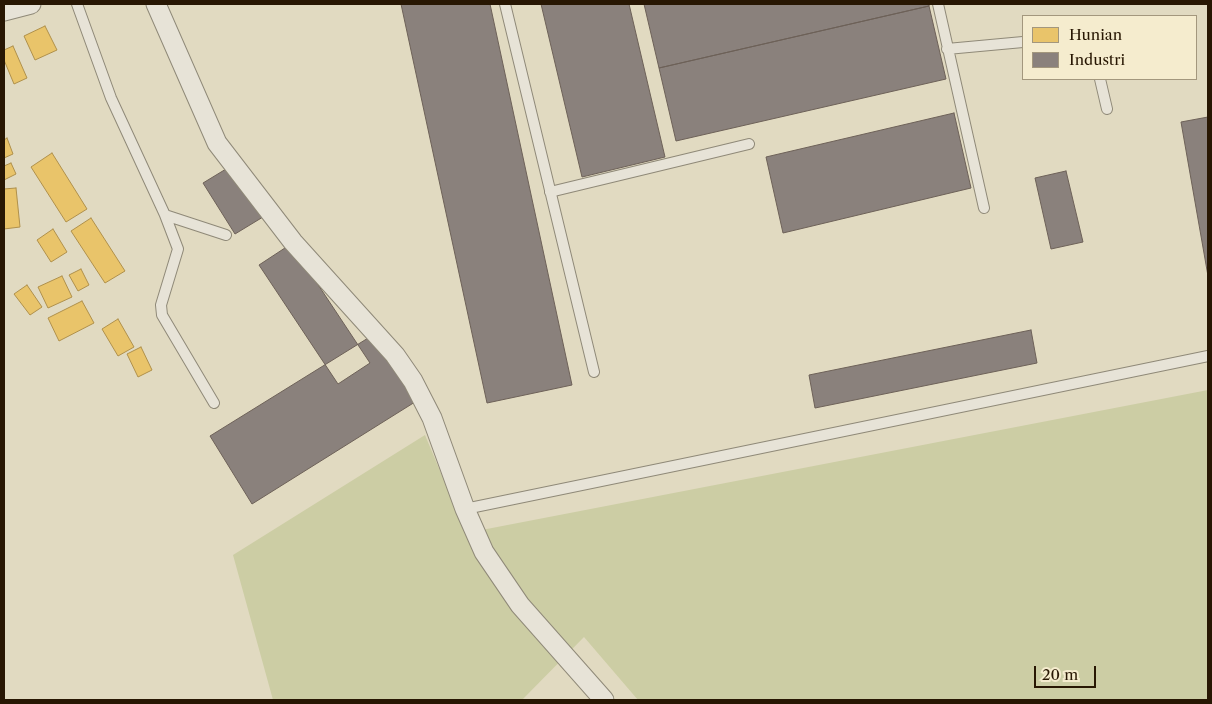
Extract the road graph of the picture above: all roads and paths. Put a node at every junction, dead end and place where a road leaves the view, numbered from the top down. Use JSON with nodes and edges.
{"nodes":[{"id":1,"x":31,"y":4,"type":"edge"},
{"id":2,"x":77,"y":4,"type":"edge"},
{"id":3,"x":156,"y":4,"type":"edge"},
{"id":4,"x":505,"y":4,"type":"edge"},
{"id":5,"x":938,"y":4,"type":"edge"},
{"id":6,"x":4,"y":10,"type":"edge"},
{"id":7,"x":1022,"y":42,"type":"edge"},
{"id":8,"x":947,"y":49,"type":"junction"},
{"id":9,"x":1100,"y":80,"type":"edge"},
{"id":10,"x":1107,"y":109,"type":"dead end"},
{"id":11,"x":749,"y":144,"type":"dead end"},
{"id":12,"x":550,"y":192,"type":"junction"},
{"id":13,"x":984,"y":208,"type":"dead end"},
{"id":14,"x":165,"y":215,"type":"junction"},
{"id":15,"x":226,"y":235,"type":"dead end"},
{"id":16,"x":1208,"y":356,"type":"edge"},
{"id":17,"x":594,"y":372,"type":"dead end"},
{"id":18,"x":214,"y":403,"type":"dead end"},
{"id":19,"x":465,"y":509,"type":"junction"},
{"id":20,"x":604,"y":700,"type":"edge"}],
"edges":[{"from":1,"to":6,"type":"street"},
{"from":2,"to":14,"type":"lane"},
{"from":3,"to":19,"type":"street"},
{"from":4,"to":12,"type":"lane"},
{"from":5,"to":8,"type":"lane"},
{"from":7,"to":8,"type":"lane"},
{"from":8,"to":13,"type":"lane"},
{"from":9,"to":10,"type":"lane"},
{"from":11,"to":12,"type":"lane"},
{"from":12,"to":17,"type":"lane"},
{"from":14,"to":15,"type":"lane"},
{"from":14,"to":18,"type":"lane"},
{"from":16,"to":19,"type":"lane"},
{"from":19,"to":20,"type":"street"}]}
